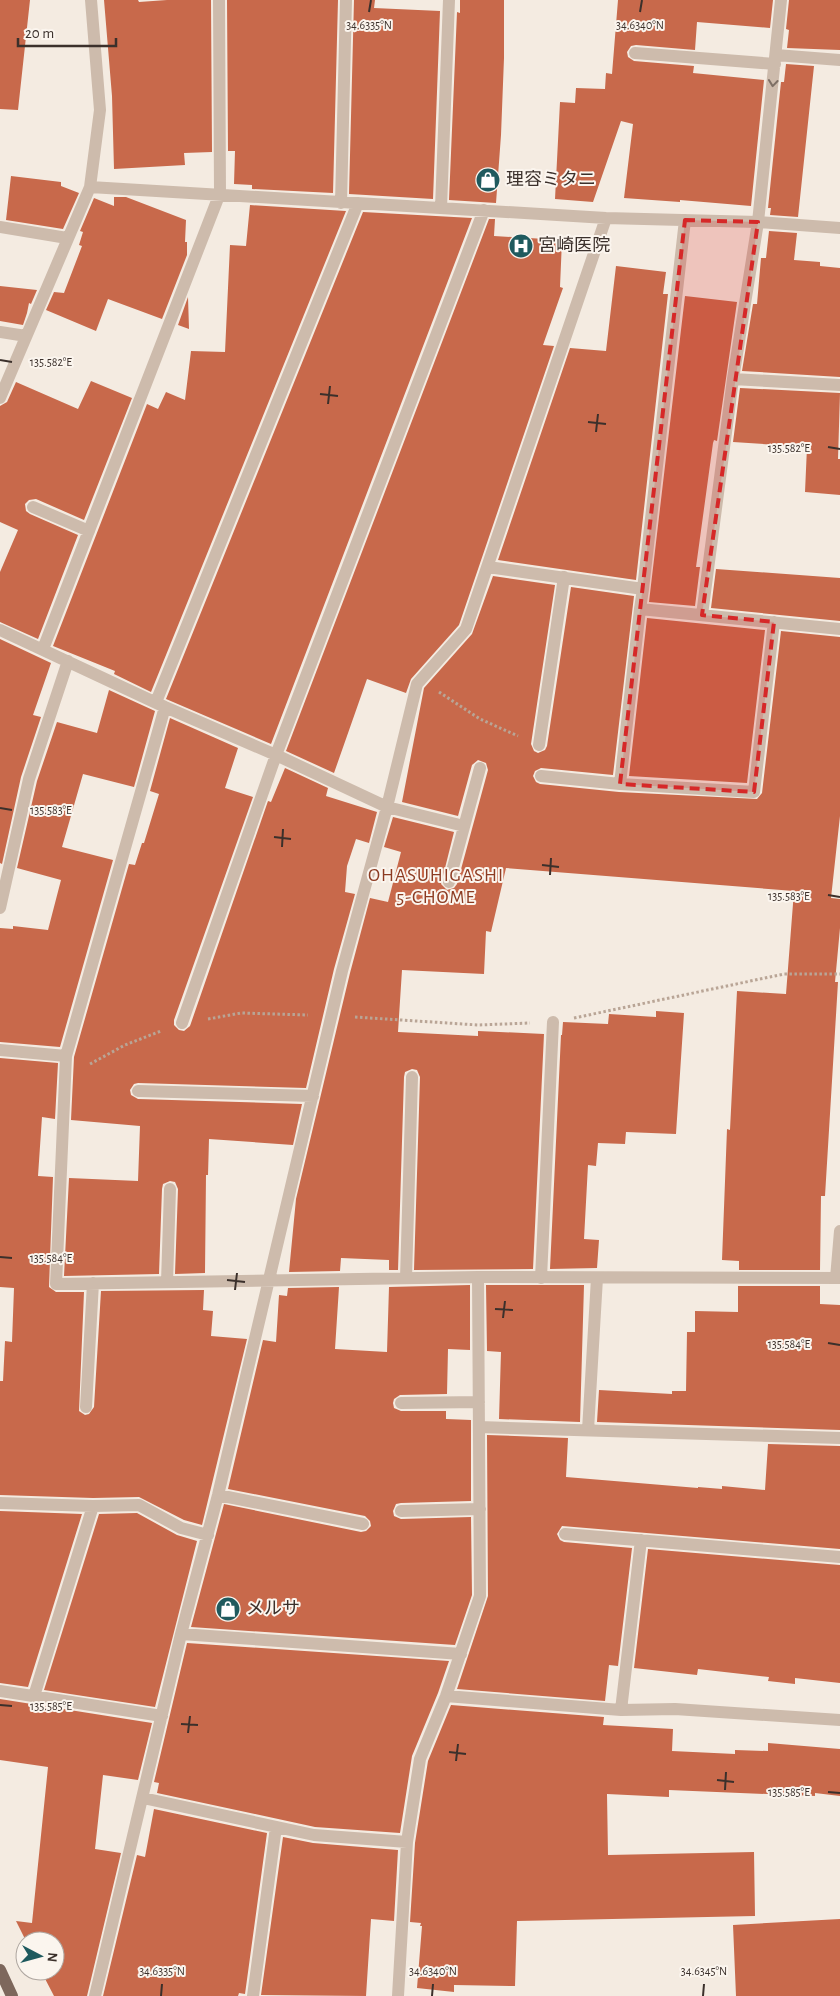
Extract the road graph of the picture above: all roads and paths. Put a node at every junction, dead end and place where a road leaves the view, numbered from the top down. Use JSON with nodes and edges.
{"nodes":[{"id":1,"x":91,"y":0,"type":"edge"},
{"id":2,"x":219,"y":0,"type":"edge"},
{"id":3,"x":346,"y":0,"type":"edge"},
{"id":4,"x":448,"y":0,"type":"edge"},
{"id":5,"x":782,"y":0,"type":"edge"},
{"id":6,"x":635,"y":53,"type":"dead end"},
{"id":7,"x":775,"y":59,"type":"junction"},
{"id":8,"x":840,"y":60,"type":"edge"},
{"id":9,"x":90,"y":187,"type":"junction"},
{"id":10,"x":220,"y":194,"type":"junction"},
{"id":11,"x":341,"y":203,"type":"junction"},
{"id":12,"x":358,"y":203,"type":"junction"},
{"id":13,"x":441,"y":208,"type":"junction"},
{"id":14,"x":484,"y":210,"type":"junction"},
{"id":15,"x":606,"y":218,"type":"junction"},
{"id":16,"x":685,"y":220,"type":"junction"},
{"id":17,"x":758,"y":222,"type":"junction"},
{"id":18,"x":0,"y":227,"type":"edge"},
{"id":19,"x":840,"y":228,"type":"edge"},
{"id":20,"x":67,"y":238,"type":"junction"},
{"id":21,"x":0,"y":332,"type":"edge"},
{"id":22,"x":26,"y":336,"type":"junction"},
{"id":23,"x":734,"y":379,"type":"junction"},
{"id":24,"x":840,"y":385,"type":"edge"},
{"id":25,"x":0,"y":398,"type":"edge"},
{"id":26,"x":33,"y":507,"type":"dead end"},
{"id":27,"x":89,"y":530,"type":"junction"},
{"id":28,"x":488,"y":567,"type":"junction"},
{"id":29,"x":564,"y":577,"type":"junction"},
{"id":30,"x":643,"y":589,"type":"junction"},
{"id":31,"x":640,"y":609,"type":"junction"},
{"id":32,"x":702,"y":615,"type":"junction"},
{"id":33,"x":774,"y":622,"type":"junction"},
{"id":34,"x":840,"y":629,"type":"edge"},
{"id":35,"x":0,"y":630,"type":"edge"},
{"id":36,"x":43,"y":649,"type":"junction"},
{"id":37,"x":68,"y":661,"type":"junction"},
{"id":38,"x":419,"y":682,"type":"junction"},
{"id":39,"x":160,"y":704,"type":"junction"},
{"id":40,"x":539,"y":746,"type":"joint"},
{"id":41,"x":276,"y":754,"type":"junction"},
{"id":42,"x":480,"y":768,"type":"dead end"},
{"id":43,"x":541,"y":776,"type":"dead end"},
{"id":44,"x":620,"y":784,"type":"junction"},
{"id":45,"x":387,"y":807,"type":"junction"},
{"id":46,"x":464,"y":826,"type":"junction"},
{"id":47,"x":449,"y":882,"type":"dead end"},
{"id":48,"x":0,"y":908,"type":"edge"},
{"id":49,"x":840,"y":974,"type":"edge"},
{"id":50,"x":332,"y":1015,"type":"junction"},
{"id":51,"x":553,"y":1022,"type":"junction"},
{"id":52,"x":182,"y":1023,"type":"junction"},
{"id":53,"x":0,"y":1050,"type":"edge"},
{"id":54,"x":66,"y":1056,"type":"junction"},
{"id":55,"x":412,"y":1077,"type":"dead end"},
{"id":56,"x":65,"y":1078,"type":"junction"},
{"id":57,"x":138,"y":1091,"type":"dead end"},
{"id":58,"x":313,"y":1096,"type":"junction"},
{"id":59,"x":170,"y":1189,"type":"dead end"},
{"id":60,"x":840,"y":1231,"type":"edge"},
{"id":61,"x":478,"y":1277,"type":"junction"},
{"id":62,"x":406,"y":1278,"type":"junction"},
{"id":63,"x":542,"y":1278,"type":"junction"},
{"id":64,"x":597,"y":1278,"type":"junction"},
{"id":65,"x":838,"y":1278,"type":"edge"},
{"id":66,"x":268,"y":1281,"type":"junction"},
{"id":67,"x":168,"y":1282,"type":"junction"},
{"id":68,"x":93,"y":1283,"type":"junction"},
{"id":69,"x":478,"y":1402,"type":"junction"},
{"id":70,"x":401,"y":1403,"type":"dead end"},
{"id":71,"x":86,"y":1407,"type":"dead end"},
{"id":72,"x":479,"y":1426,"type":"junction"},
{"id":73,"x":588,"y":1430,"type":"junction"},
{"id":74,"x":840,"y":1438,"type":"edge"},
{"id":75,"x":218,"y":1494,"type":"junction"},
{"id":76,"x":0,"y":1503,"type":"edge"},
{"id":77,"x":93,"y":1506,"type":"junction"},
{"id":78,"x":480,"y":1509,"type":"junction"},
{"id":79,"x":401,"y":1511,"type":"dead end"},
{"id":80,"x":363,"y":1524,"type":"dead end"},
{"id":81,"x":566,"y":1534,"type":"dead end"},
{"id":82,"x":208,"y":1535,"type":"junction"},
{"id":83,"x":641,"y":1540,"type":"junction"},
{"id":84,"x":840,"y":1557,"type":"edge"},
{"id":85,"x":182,"y":1634,"type":"junction"},
{"id":86,"x":461,"y":1654,"type":"junction"},
{"id":87,"x":0,"y":1691,"type":"edge"},
{"id":88,"x":34,"y":1696,"type":"junction"},
{"id":89,"x":446,"y":1696,"type":"junction"},
{"id":90,"x":621,"y":1710,"type":"junction"},
{"id":91,"x":162,"y":1716,"type":"junction"},
{"id":92,"x":840,"y":1720,"type":"edge"},
{"id":93,"x":143,"y":1798,"type":"junction"},
{"id":94,"x":276,"y":1827,"type":"junction"},
{"id":95,"x":407,"y":1842,"type":"junction"},
{"id":96,"x":0,"y":1970,"type":"edge"},
{"id":97,"x":12,"y":1996,"type":"edge"},
{"id":98,"x":95,"y":1996,"type":"edge"},
{"id":99,"x":252,"y":1996,"type":"edge"},
{"id":100,"x":398,"y":1996,"type":"edge"}],
"edges":[{"from":1,"to":9,"type":"street"},
{"from":2,"to":10,"type":"street"},
{"from":3,"to":11,"type":"street"},
{"from":4,"to":13,"type":"street"},
{"from":5,"to":7,"type":"street"},
{"from":6,"to":7,"type":"street"},
{"from":7,"to":8,"type":"street"},
{"from":7,"to":17,"type":"street","one_way":true},
{"from":9,"to":10,"type":"street"},
{"from":9,"to":20,"type":"street"},
{"from":10,"to":11,"type":"street"},
{"from":10,"to":27,"type":"street"},
{"from":11,"to":12,"type":"street"},
{"from":12,"to":13,"type":"street"},
{"from":12,"to":39,"type":"street"},
{"from":13,"to":14,"type":"street"},
{"from":14,"to":15,"type":"street"},
{"from":14,"to":41,"type":"street"},
{"from":15,"to":16,"type":"street"},
{"from":15,"to":28,"type":"street"},
{"from":16,"to":17,"type":"street"},
{"from":16,"to":30,"type":"street"},
{"from":17,"to":19,"type":"street"},
{"from":17,"to":23,"type":"street"},
{"from":18,"to":20,"type":"street"},
{"from":20,"to":22,"type":"street"},
{"from":21,"to":22,"type":"street"},
{"from":22,"to":25,"type":"street"},
{"from":23,"to":24,"type":"street"},
{"from":23,"to":32,"type":"street"},
{"from":26,"to":27,"type":"street"},
{"from":27,"to":36,"type":"street"},
{"from":28,"to":29,"type":"street"},
{"from":28,"to":38,"type":"street"},
{"from":29,"to":30,"type":"street"},
{"from":29,"to":40,"type":"street"},
{"from":30,"to":31,"type":"street"},
{"from":31,"to":32,"type":"street"},
{"from":31,"to":44,"type":"street"},
{"from":32,"to":33,"type":"street"},
{"from":33,"to":34,"type":"street"},
{"from":33,"to":44,"type":"street"},
{"from":35,"to":36,"type":"street"},
{"from":36,"to":37,"type":"street"},
{"from":37,"to":39,"type":"street"},
{"from":37,"to":48,"type":"street"},
{"from":38,"to":40,"type":"path"},
{"from":38,"to":45,"type":"street"},
{"from":39,"to":41,"type":"street"},
{"from":39,"to":54,"type":"street"},
{"from":41,"to":45,"type":"street"},
{"from":41,"to":52,"type":"street"},
{"from":42,"to":46,"type":"street"},
{"from":43,"to":44,"type":"street"},
{"from":45,"to":46,"type":"street"},
{"from":45,"to":50,"type":"street"},
{"from":46,"to":47,"type":"street"},
{"from":49,"to":51,"type":"path"},
{"from":50,"to":51,"type":"path"},
{"from":50,"to":52,"type":"path"},
{"from":50,"to":58,"type":"street"},
{"from":51,"to":63,"type":"street"},
{"from":52,"to":56,"type":"path"},
{"from":53,"to":54,"type":"street"},
{"from":54,"to":56,"type":"street"},
{"from":55,"to":62,"type":"street"},
{"from":56,"to":68,"type":"street"},
{"from":57,"to":58,"type":"street"},
{"from":58,"to":66,"type":"street"},
{"from":59,"to":67,"type":"street"},
{"from":60,"to":65,"type":"street"},
{"from":61,"to":62,"type":"street"},
{"from":61,"to":63,"type":"street"},
{"from":61,"to":69,"type":"street"},
{"from":62,"to":66,"type":"street"},
{"from":63,"to":64,"type":"street"},
{"from":64,"to":65,"type":"street"},
{"from":64,"to":73,"type":"street"},
{"from":66,"to":67,"type":"street"},
{"from":66,"to":75,"type":"street"},
{"from":67,"to":68,"type":"street"},
{"from":68,"to":71,"type":"street"},
{"from":69,"to":70,"type":"street"},
{"from":69,"to":72,"type":"street"},
{"from":72,"to":73,"type":"street"},
{"from":72,"to":78,"type":"street"},
{"from":73,"to":74,"type":"street"},
{"from":75,"to":80,"type":"street"},
{"from":75,"to":82,"type":"street"},
{"from":76,"to":77,"type":"street"},
{"from":77,"to":82,"type":"street"},
{"from":77,"to":88,"type":"street"},
{"from":78,"to":79,"type":"street"},
{"from":78,"to":86,"type":"street"},
{"from":81,"to":83,"type":"street"},
{"from":82,"to":85,"type":"street"},
{"from":83,"to":84,"type":"street"},
{"from":83,"to":90,"type":"street"},
{"from":85,"to":86,"type":"street"},
{"from":85,"to":91,"type":"street"},
{"from":86,"to":89,"type":"street"},
{"from":87,"to":88,"type":"street"},
{"from":88,"to":91,"type":"street"},
{"from":89,"to":90,"type":"street"},
{"from":89,"to":95,"type":"street"},
{"from":90,"to":92,"type":"street"},
{"from":91,"to":93,"type":"street"},
{"from":93,"to":94,"type":"street"},
{"from":93,"to":98,"type":"street"},
{"from":94,"to":95,"type":"street"},
{"from":94,"to":99,"type":"street"},
{"from":95,"to":100,"type":"street"},
{"from":96,"to":97,"type":"main road"}]}
